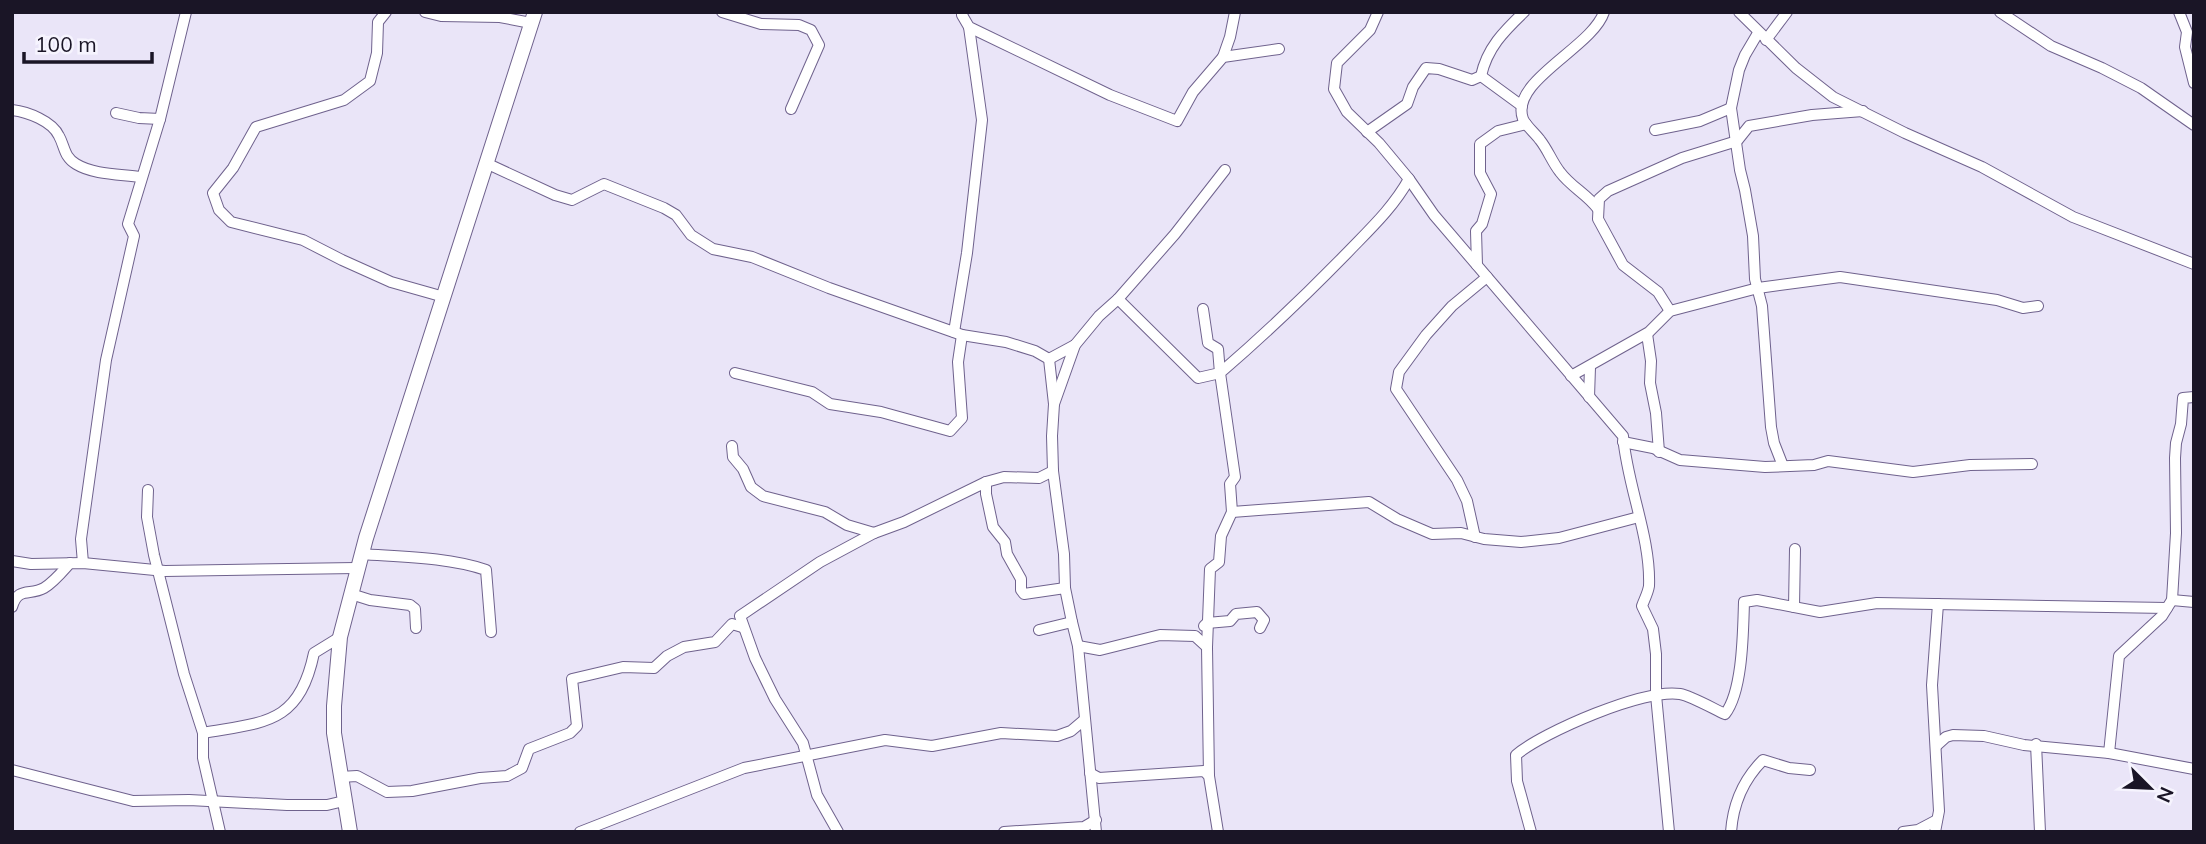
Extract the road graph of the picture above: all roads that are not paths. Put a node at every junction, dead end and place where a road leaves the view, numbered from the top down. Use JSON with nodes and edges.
{"nodes":[{"id":1,"x":186,"y":12,"type":"edge"},
{"id":2,"x":386,"y":12,"type":"edge"},
{"id":3,"x":425,"y":12,"type":"edge"},
{"id":4,"x":722,"y":12,"type":"edge"},
{"id":5,"x":963,"y":12,"type":"edge"},
{"id":6,"x":1235,"y":12,"type":"edge"},
{"id":7,"x":1378,"y":12,"type":"edge"},
{"id":8,"x":1524,"y":12,"type":"edge"},
{"id":9,"x":1604,"y":12,"type":"edge"},
{"id":10,"x":1739,"y":12,"type":"edge"},
{"id":11,"x":1787,"y":12,"type":"edge"},
{"id":12,"x":2000,"y":12,"type":"edge"},
{"id":13,"x":2179,"y":12,"type":"edge"},
{"id":14,"x":533,"y":18,"type":"edge"},
{"id":15,"x":969,"y":27,"type":"junction"},
{"id":16,"x":1762,"y":37,"type":"junction"},
{"id":17,"x":1279,"y":48,"type":"dead end"},
{"id":18,"x":1223,"y":57,"type":"junction"},
{"id":19,"x":1481,"y":76,"type":"junction"},
{"id":20,"x":2194,"y":83,"type":"edge"},
{"id":21,"x":1522,"y":106,"type":"junction"},
{"id":22,"x":1731,"y":108,"type":"junction"},
{"id":23,"x":791,"y":109,"type":"dead end"},
{"id":24,"x":12,"y":110,"type":"edge"},
{"id":25,"x":1863,"y":111,"type":"junction"},
{"id":26,"x":116,"y":113,"type":"dead end"},
{"id":27,"x":160,"y":120,"type":"junction"},
{"id":28,"x":1526,"y":124,"type":"junction"},
{"id":29,"x":2194,"y":125,"type":"edge"},
{"id":30,"x":1655,"y":130,"type":"dead end"},
{"id":31,"x":1367,"y":132,"type":"junction"},
{"id":32,"x":1737,"y":141,"type":"junction"},
{"id":33,"x":488,"y":164,"type":"junction"},
{"id":34,"x":1225,"y":170,"type":"dead end"},
{"id":35,"x":141,"y":177,"type":"junction"},
{"id":36,"x":1409,"y":179,"type":"junction"},
{"id":37,"x":1598,"y":209,"type":"junction"},
{"id":38,"x":2194,"y":264,"type":"edge"},
{"id":39,"x":1477,"y":265,"type":"junction"},
{"id":40,"x":1488,"y":277,"type":"junction"},
{"id":41,"x":1758,"y":288,"type":"junction"},
{"id":42,"x":444,"y":297,"type":"junction"},
{"id":43,"x":1118,"y":299,"type":"junction"},
{"id":44,"x":2038,"y":306,"type":"dead end"},
{"id":45,"x":1203,"y":309,"type":"dead end"},
{"id":46,"x":1670,"y":311,"type":"junction"},
{"id":47,"x":958,"y":334,"type":"junction"},
{"id":48,"x":1647,"y":334,"type":"junction"},
{"id":49,"x":1075,"y":345,"type":"junction"},
{"id":50,"x":1049,"y":359,"type":"junction"},
{"id":51,"x":1590,"y":367,"type":"junction"},
{"id":52,"x":735,"y":373,"type":"dead end"},
{"id":53,"x":1220,"y":373,"type":"junction"},
{"id":54,"x":1572,"y":376,"type":"junction"},
{"id":55,"x":1589,"y":397,"type":"junction"},
{"id":56,"x":2194,"y":397,"type":"edge"},
{"id":57,"x":1054,"y":404,"type":"junction"},
{"id":58,"x":1623,"y":442,"type":"junction"},
{"id":59,"x":732,"y":446,"type":"dead end"},
{"id":60,"x":1659,"y":452,"type":"junction"},
{"id":61,"x":2032,"y":464,"type":"dead end"},
{"id":62,"x":1783,"y":466,"type":"junction"},
{"id":63,"x":1053,"y":471,"type":"junction"},
{"id":64,"x":986,"y":482,"type":"junction"},
{"id":65,"x":148,"y":490,"type":"dead end"},
{"id":66,"x":1232,"y":512,"type":"junction"},
{"id":67,"x":1639,"y":517,"type":"junction"},
{"id":68,"x":874,"y":533,"type":"junction"},
{"id":69,"x":1475,"y":537,"type":"junction"},
{"id":70,"x":1795,"y":549,"type":"dead end"},
{"id":71,"x":12,"y":561,"type":"edge"},
{"id":72,"x":359,"y":561,"type":"junction"},
{"id":73,"x":70,"y":563,"type":"junction"},
{"id":74,"x":83,"y":563,"type":"junction"},
{"id":75,"x":158,"y":570,"type":"junction"},
{"id":76,"x":1065,"y":588,"type":"junction"},
{"id":77,"x":17,"y":593,"type":"edge"},
{"id":78,"x":351,"y":594,"type":"junction"},
{"id":79,"x":2194,"y":602,"type":"edge"},
{"id":80,"x":1938,"y":604,"type":"junction"},
{"id":81,"x":2169,"y":604,"type":"junction"},
{"id":82,"x":12,"y":607,"type":"edge"},
{"id":83,"x":1794,"y":607,"type":"junction"},
{"id":84,"x":1072,"y":622,"type":"junction"},
{"id":85,"x":1207,"y":623,"type":"junction"},
{"id":86,"x":742,"y":627,"type":"junction"},
{"id":87,"x":416,"y":628,"type":"dead end"},
{"id":88,"x":1260,"y":628,"type":"dead end"},
{"id":89,"x":1039,"y":630,"type":"dead end"},
{"id":90,"x":491,"y":632,"type":"dead end"},
{"id":91,"x":1195,"y":636,"type":"junction"},
{"id":92,"x":340,"y":637,"type":"junction"},
{"id":93,"x":1078,"y":646,"type":"junction"},
{"id":94,"x":1207,"y":647,"type":"junction"},
{"id":95,"x":1656,"y":695,"type":"junction"},
{"id":96,"x":1084,"y":720,"type":"junction"},
{"id":97,"x":203,"y":733,"type":"junction"},
{"id":98,"x":2036,"y":744,"type":"junction"},
{"id":99,"x":1936,"y":746,"type":"junction"},
{"id":100,"x":2109,"y":753,"type":"junction"},
{"id":101,"x":807,"y":757,"type":"junction"},
{"id":102,"x":2194,"y":769,"type":"edge"},
{"id":103,"x":12,"y":770,"type":"edge"},
{"id":104,"x":1810,"y":770,"type":"dead end"},
{"id":105,"x":1090,"y":774,"type":"junction"},
{"id":106,"x":1209,"y":776,"type":"junction"},
{"id":107,"x":340,"y":777,"type":"junction"},
{"id":108,"x":212,"y":801,"type":"junction"},
{"id":109,"x":344,"y":801,"type":"junction"},
{"id":110,"x":1937,"y":820,"type":"junction"},
{"id":111,"x":1096,"y":826,"type":"edge"},
{"id":112,"x":220,"y":832,"type":"edge"},
{"id":113,"x":350,"y":832,"type":"edge"},
{"id":114,"x":580,"y":832,"type":"edge"},
{"id":115,"x":838,"y":832,"type":"edge"},
{"id":116,"x":1004,"y":832,"type":"edge"},
{"id":117,"x":1218,"y":832,"type":"edge"},
{"id":118,"x":1531,"y":832,"type":"edge"},
{"id":119,"x":1669,"y":832,"type":"edge"},
{"id":120,"x":1731,"y":832,"type":"edge"},
{"id":121,"x":1903,"y":832,"type":"edge"},
{"id":122,"x":1935,"y":832,"type":"edge"},
{"id":123,"x":2040,"y":832,"type":"edge"}],
"edges":[{"from":1,"to":27,"type":"street"},
{"from":2,"to":42,"type":"street"},
{"from":3,"to":14,"type":"street"},
{"from":4,"to":23,"type":"street"},
{"from":5,"to":15,"type":"street"},
{"from":6,"to":18,"type":"street"},
{"from":7,"to":31,"type":"street"},
{"from":8,"to":19,"type":"street"},
{"from":9,"to":21,"type":"street"},
{"from":10,"to":16,"type":"street"},
{"from":11,"to":16,"type":"street"},
{"from":12,"to":29,"type":"street"},
{"from":13,"to":20,"type":"street"},
{"from":14,"to":33,"type":"street"},
{"from":15,"to":18,"type":"street"},
{"from":15,"to":47,"type":"street"},
{"from":16,"to":22,"type":"street"},
{"from":16,"to":25,"type":"street"},
{"from":17,"to":18,"type":"street"},
{"from":19,"to":21,"type":"street"},
{"from":19,"to":31,"type":"street"},
{"from":21,"to":28,"type":"street"},
{"from":22,"to":30,"type":"street"},
{"from":22,"to":32,"type":"street"},
{"from":24,"to":35,"type":"street"},
{"from":25,"to":32,"type":"street"},
{"from":25,"to":38,"type":"street"},
{"from":26,"to":27,"type":"street"},
{"from":27,"to":35,"type":"street"},
{"from":28,"to":37,"type":"street"},
{"from":28,"to":39,"type":"street"},
{"from":31,"to":36,"type":"street"},
{"from":32,"to":37,"type":"street"},
{"from":32,"to":41,"type":"street"},
{"from":33,"to":42,"type":"street"},
{"from":33,"to":47,"type":"street"},
{"from":34,"to":43,"type":"street"},
{"from":35,"to":74,"type":"street"},
{"from":36,"to":39,"type":"street"},
{"from":36,"to":53,"type":"street"},
{"from":37,"to":46,"type":"street"},
{"from":39,"to":40,"type":"street"},
{"from":40,"to":54,"type":"street"},
{"from":40,"to":69,"type":"street"},
{"from":41,"to":44,"type":"street"},
{"from":41,"to":46,"type":"street"},
{"from":41,"to":62,"type":"street"},
{"from":42,"to":72,"type":"street"},
{"from":43,"to":49,"type":"street"},
{"from":43,"to":53,"type":"street"},
{"from":45,"to":53,"type":"street"},
{"from":46,"to":48,"type":"street"},
{"from":47,"to":50,"type":"street"},
{"from":47,"to":52,"type":"street"},
{"from":48,"to":51,"type":"street"},
{"from":48,"to":60,"type":"street"},
{"from":49,"to":50,"type":"street"},
{"from":49,"to":57,"type":"street"},
{"from":50,"to":57,"type":"street"},
{"from":51,"to":54,"type":"street"},
{"from":51,"to":55,"type":"street"},
{"from":53,"to":66,"type":"street"},
{"from":54,"to":55,"type":"street"},
{"from":55,"to":58,"type":"street"},
{"from":56,"to":81,"type":"street"},
{"from":57,"to":63,"type":"street"},
{"from":58,"to":60,"type":"street"},
{"from":58,"to":67,"type":"street"},
{"from":59,"to":68,"type":"street"},
{"from":60,"to":62,"type":"street"},
{"from":61,"to":62,"type":"street"},
{"from":63,"to":64,"type":"street"},
{"from":63,"to":76,"type":"street"},
{"from":64,"to":68,"type":"street"},
{"from":64,"to":76,"type":"street"},
{"from":65,"to":75,"type":"street"},
{"from":66,"to":69,"type":"street"},
{"from":66,"to":85,"type":"street"},
{"from":67,"to":69,"type":"street"},
{"from":67,"to":95,"type":"street"},
{"from":68,"to":86,"type":"street"},
{"from":70,"to":83,"type":"street"},
{"from":71,"to":73,"type":"street"},
{"from":72,"to":75,"type":"street"},
{"from":72,"to":78,"type":"street"},
{"from":72,"to":90,"type":"street"},
{"from":73,"to":74,"type":"street"},
{"from":73,"to":77,"type":"street"},
{"from":74,"to":75,"type":"street"},
{"from":75,"to":97,"type":"street"},
{"from":76,"to":84,"type":"street"},
{"from":77,"to":82,"type":"street"},
{"from":78,"to":87,"type":"street"},
{"from":78,"to":92,"type":"street"},
{"from":79,"to":81,"type":"street"},
{"from":80,"to":81,"type":"street"},
{"from":80,"to":83,"type":"street"},
{"from":80,"to":99,"type":"street"},
{"from":81,"to":100,"type":"street"},
{"from":83,"to":95,"type":"street"},
{"from":84,"to":89,"type":"street"},
{"from":84,"to":93,"type":"street"},
{"from":85,"to":88,"type":"street"},
{"from":85,"to":91,"type":"street"},
{"from":85,"to":94,"type":"street"},
{"from":86,"to":101,"type":"street"},
{"from":86,"to":107,"type":"street"},
{"from":91,"to":93,"type":"street"},
{"from":91,"to":94,"type":"street"},
{"from":92,"to":97,"type":"street"},
{"from":92,"to":107,"type":"street"},
{"from":93,"to":96,"type":"street"},
{"from":94,"to":106,"type":"street"},
{"from":95,"to":118,"type":"street"},
{"from":95,"to":119,"type":"street"},
{"from":96,"to":101,"type":"street"},
{"from":96,"to":105,"type":"street"},
{"from":97,"to":108,"type":"street"},
{"from":98,"to":99,"type":"street"},
{"from":98,"to":100,"type":"street"},
{"from":98,"to":123,"type":"street"},
{"from":99,"to":110,"type":"street"},
{"from":100,"to":102,"type":"street"},
{"from":101,"to":114,"type":"street"},
{"from":101,"to":115,"type":"street"},
{"from":103,"to":108,"type":"street"},
{"from":104,"to":120,"type":"street"},
{"from":105,"to":106,"type":"street"},
{"from":105,"to":111,"type":"street"},
{"from":106,"to":117,"type":"street"},
{"from":107,"to":109,"type":"street"},
{"from":108,"to":109,"type":"street"},
{"from":108,"to":112,"type":"street"},
{"from":109,"to":113,"type":"street"},
{"from":110,"to":121,"type":"street"},
{"from":110,"to":122,"type":"street"},
{"from":111,"to":116,"type":"street"}]}
